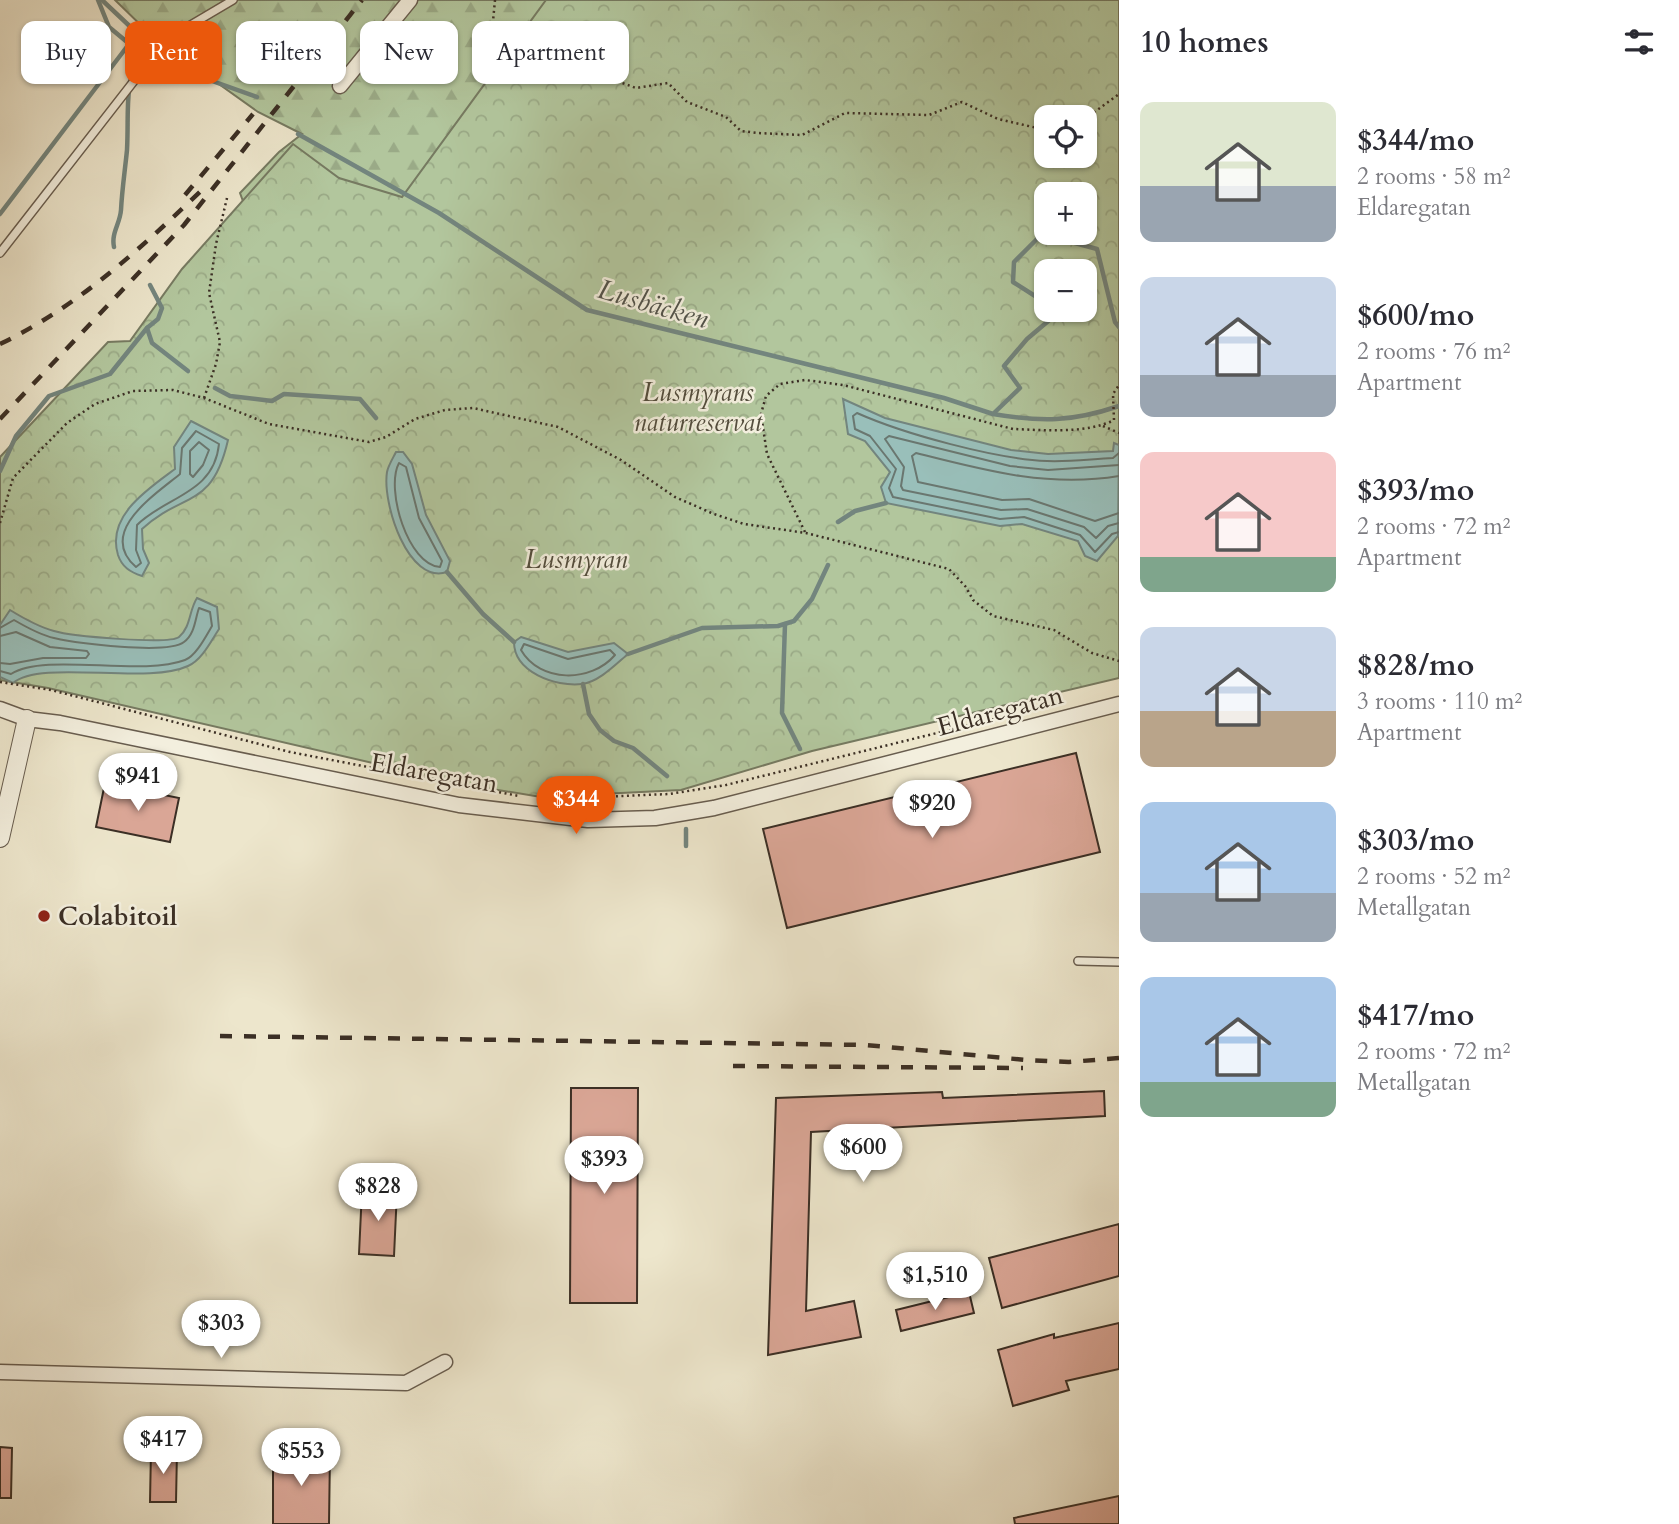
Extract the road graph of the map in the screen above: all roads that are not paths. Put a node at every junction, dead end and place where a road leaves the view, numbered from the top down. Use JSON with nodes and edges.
{"nodes":[{"id":1,"x":233,"y":0,"type":"edge"},
{"id":2,"x":411,"y":0,"type":"edge"},
{"id":3,"x":340,"y":86,"type":"dead end"},
{"id":4,"x":0,"y":253,"type":"edge"},
{"id":5,"x":1119,"y":704,"type":"edge"},
{"id":6,"x":0,"y":709,"type":"edge"},
{"id":7,"x":27,"y":719,"type":"junction"},
{"id":8,"x":0,"y":838,"type":"edge"},
{"id":9,"x":1078,"y":961,"type":"dead end"},
{"id":10,"x":1119,"y":962,"type":"edge"},
{"id":11,"x":445,"y":1362,"type":"dead end"},
{"id":12,"x":0,"y":1372,"type":"edge"}],
"edges":[{"from":1,"to":4,"type":"lane"},
{"from":2,"to":3,"type":"street"},
{"from":5,"to":7,"type":"street","name":"Eldaregatan"},
{"from":6,"to":7,"type":"street","name":"Eldaregatan"},
{"from":7,"to":8,"type":"street"},
{"from":9,"to":10,"type":"lane"},
{"from":11,"to":12,"type":"street"}]}
